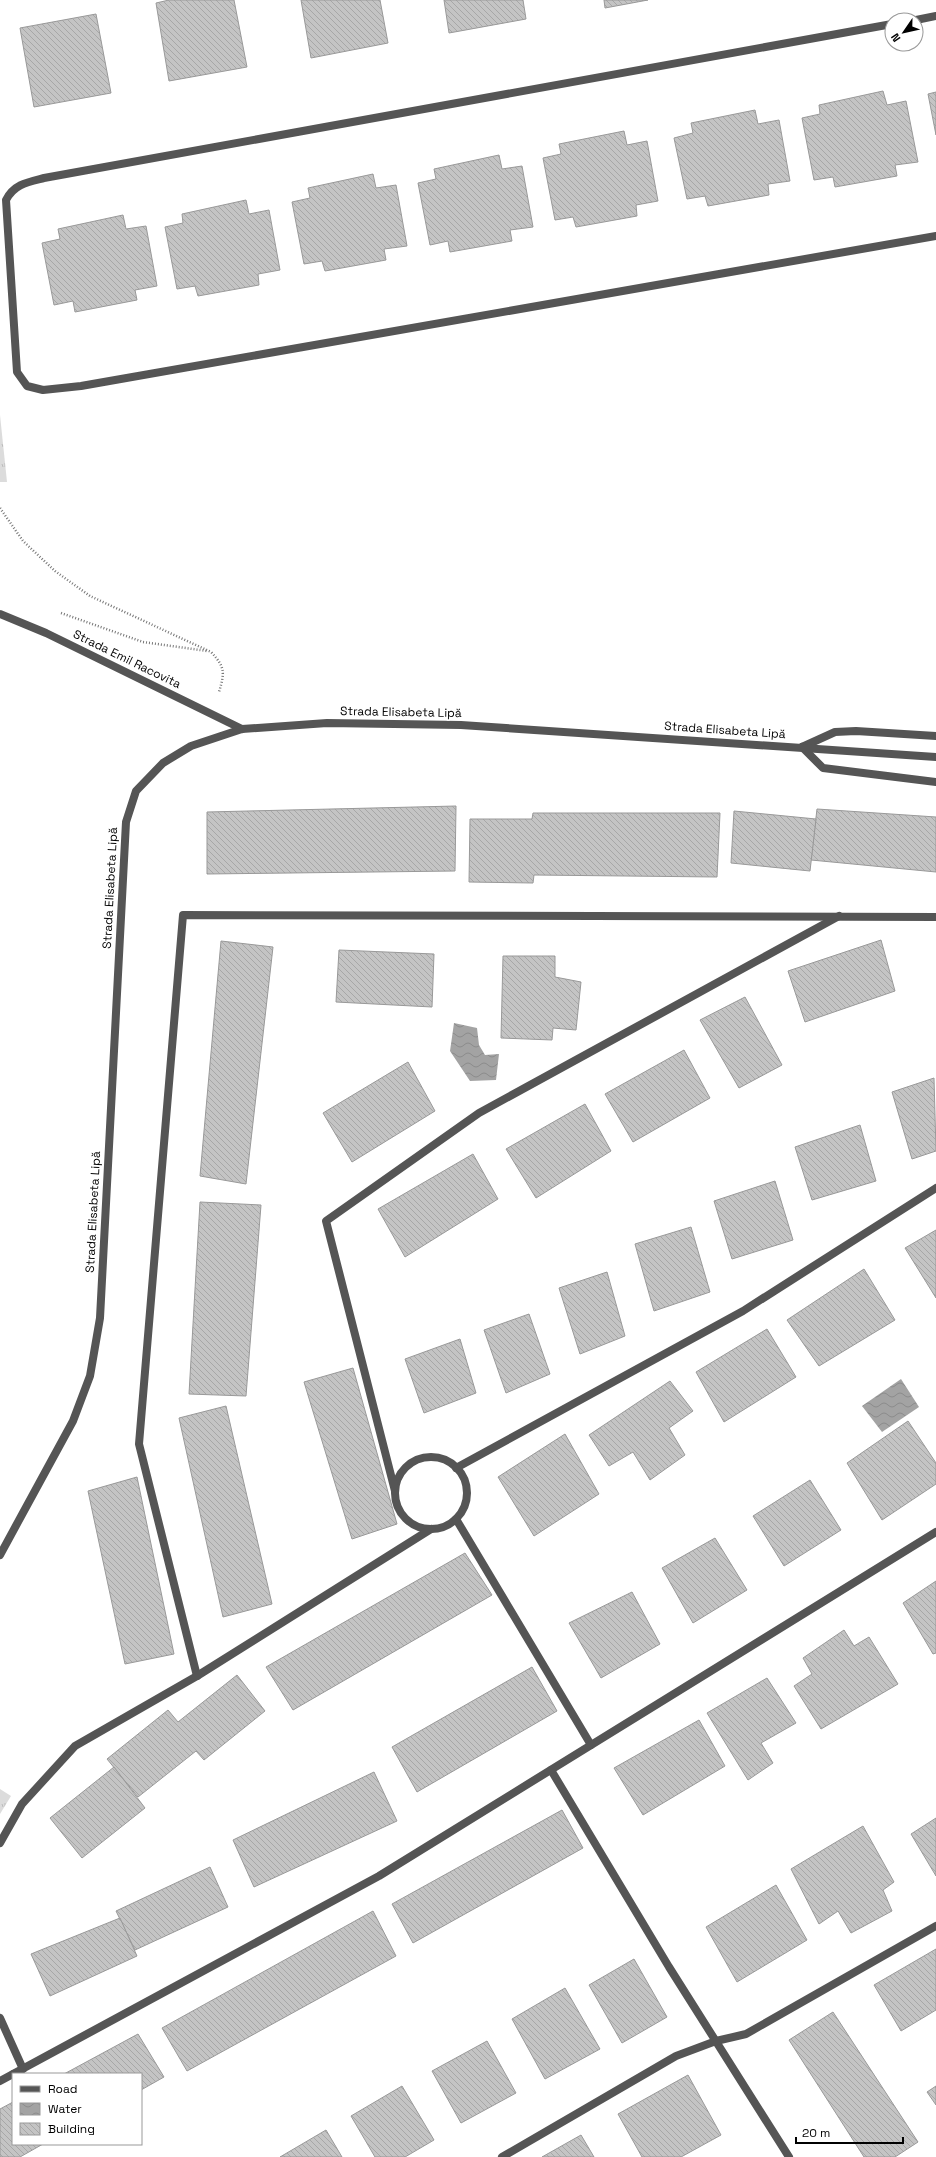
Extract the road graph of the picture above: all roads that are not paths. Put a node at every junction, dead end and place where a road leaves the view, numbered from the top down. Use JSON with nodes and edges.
{"nodes":[{"id":1,"x":936,"y":16,"type":"edge"},
{"id":2,"x":924,"y":18,"type":"edge"},
{"id":3,"x":884,"y":25,"type":"edge"},
{"id":4,"x":936,"y":236,"type":"edge"},
{"id":5,"x":0,"y":614,"type":"edge"},
{"id":6,"x":242,"y":729,"type":"junction"},
{"id":7,"x":936,"y":736,"type":"edge"},
{"id":8,"x":802,"y":747,"type":"junction"},
{"id":9,"x":936,"y":757,"type":"edge"},
{"id":10,"x":936,"y":782,"type":"edge"},
{"id":11,"x":840,"y":916,"type":"junction"},
{"id":12,"x":936,"y":917,"type":"edge"},
{"id":13,"x":936,"y":1188,"type":"edge"},
{"id":14,"x":456,"y":1468,"type":"junction"},
{"id":15,"x":395,"y":1491,"type":"junction"},
{"id":16,"x":456,"y":1519,"type":"junction"},
{"id":17,"x":431,"y":1529,"type":"junction"},
{"id":18,"x":936,"y":1532,"type":"edge"},
{"id":19,"x":0,"y":1555,"type":"edge"},
{"id":20,"x":197,"y":1676,"type":"junction"},
{"id":21,"x":591,"y":1745,"type":"junction"},
{"id":22,"x":551,"y":1770,"type":"junction"},
{"id":23,"x":0,"y":1843,"type":"edge"},
{"id":24,"x":936,"y":1926,"type":"edge"},
{"id":25,"x":0,"y":2018,"type":"edge"},
{"id":26,"x":716,"y":2041,"type":"junction"},
{"id":27,"x":23,"y":2069,"type":"junction"},
{"id":28,"x":15,"y":2073,"type":"edge"},
{"id":29,"x":12,"y":2075,"type":"edge"},
{"id":30,"x":0,"y":2081,"type":"edge"},
{"id":31,"x":502,"y":2157,"type":"edge"},
{"id":32,"x":789,"y":2157,"type":"edge"}],
"edges":[{"from":1,"to":2,"type":"street"},
{"from":3,"to":4,"type":"street"},
{"from":5,"to":6,"type":"street","name":"Strada Emil Racovita"},
{"from":6,"to":8,"type":"street","name":"Strada Elisabeta Lipă"},
{"from":6,"to":19,"type":"street","name":"Strada Elisabeta Lipă"},
{"from":7,"to":8,"type":"street","name":"Strada Elisabeta Lipă"},
{"from":8,"to":9,"type":"street","name":"Strada Elisabeta Lipă"},
{"from":8,"to":10,"type":"street"},
{"from":11,"to":12,"type":"street"},
{"from":11,"to":15,"type":"street"},
{"from":11,"to":20,"type":"street"},
{"from":13,"to":14,"type":"street"},
{"from":14,"to":15,"type":"street"},
{"from":14,"to":16,"type":"street"},
{"from":15,"to":17,"type":"street"},
{"from":16,"to":17,"type":"street"},
{"from":16,"to":21,"type":"street"},
{"from":17,"to":20,"type":"street"},
{"from":18,"to":21,"type":"street"},
{"from":20,"to":23,"type":"street"},
{"from":21,"to":22,"type":"street"},
{"from":22,"to":26,"type":"street"},
{"from":22,"to":27,"type":"street"},
{"from":24,"to":26,"type":"street"},
{"from":25,"to":27,"type":"street"},
{"from":26,"to":31,"type":"street"},
{"from":26,"to":32,"type":"street"},
{"from":27,"to":28,"type":"street"},
{"from":29,"to":30,"type":"street"}]}
